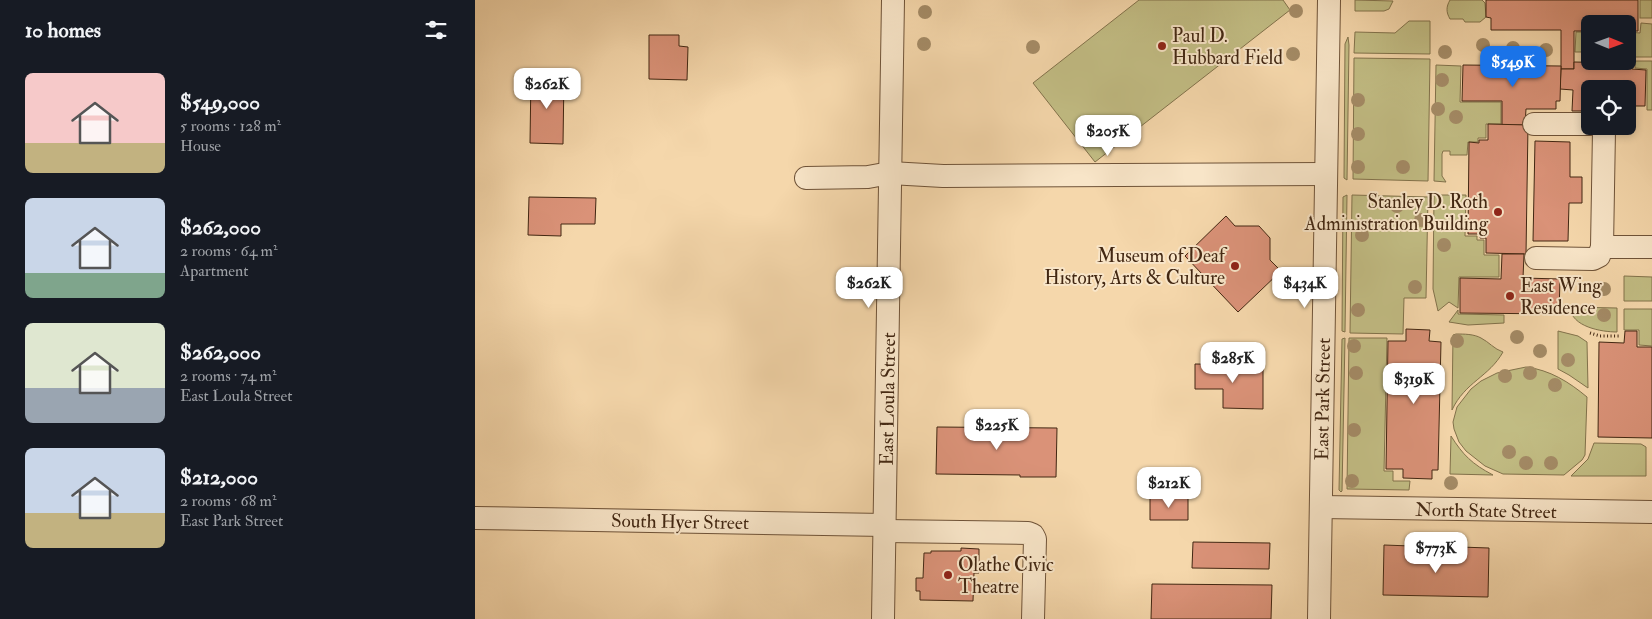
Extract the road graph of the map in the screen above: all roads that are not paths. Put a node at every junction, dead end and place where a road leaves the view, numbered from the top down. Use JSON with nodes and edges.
{"nodes":[{"id":1,"x":893,"y":0,"type":"edge"},
{"id":2,"x":1329,"y":0,"type":"edge"},
{"id":3,"x":1534,"y":124,"type":"dead end"},
{"id":4,"x":1581,"y":124,"type":"edge"},
{"id":5,"x":1604,"y":135,"type":"edge"},
{"id":6,"x":890,"y":173,"type":"junction"},
{"id":7,"x":1326,"y":174,"type":"junction"},
{"id":8,"x":806,"y":178,"type":"dead end"},
{"id":9,"x":1602,"y":247,"type":"junction"},
{"id":10,"x":1652,"y":247,"type":"edge"},
{"id":11,"x":1535,"y":258,"type":"dead end"},
{"id":12,"x":1321,"y":507,"type":"junction"},
{"id":13,"x":1652,"y":512,"type":"edge"},
{"id":14,"x":475,"y":518,"type":"edge"},
{"id":15,"x":885,"y":528,"type":"junction"},
{"id":16,"x":883,"y":619,"type":"edge"},
{"id":17,"x":1033,"y":619,"type":"edge"},
{"id":18,"x":1319,"y":619,"type":"edge"}],
"edges":[{"from":1,"to":6,"type":"street","name":"East Loula Street"},
{"from":2,"to":7,"type":"street","name":"East Park Street"},
{"from":3,"to":4,"type":"street"},
{"from":5,"to":9,"type":"street"},
{"from":6,"to":7,"type":"street"},
{"from":6,"to":8,"type":"street"},
{"from":6,"to":15,"type":"street","name":"East Loula Street"},
{"from":7,"to":12,"type":"street","name":"East Park Street"},
{"from":9,"to":10,"type":"street"},
{"from":9,"to":11,"type":"street"},
{"from":12,"to":13,"type":"street","name":"North State Street"},
{"from":12,"to":18,"type":"street","name":"East Park Street"},
{"from":14,"to":15,"type":"street","name":"South Hyer Street"},
{"from":15,"to":16,"type":"street","name":"East Loula Street"},
{"from":15,"to":17,"type":"street","name":"South Hyer Street"}]}
